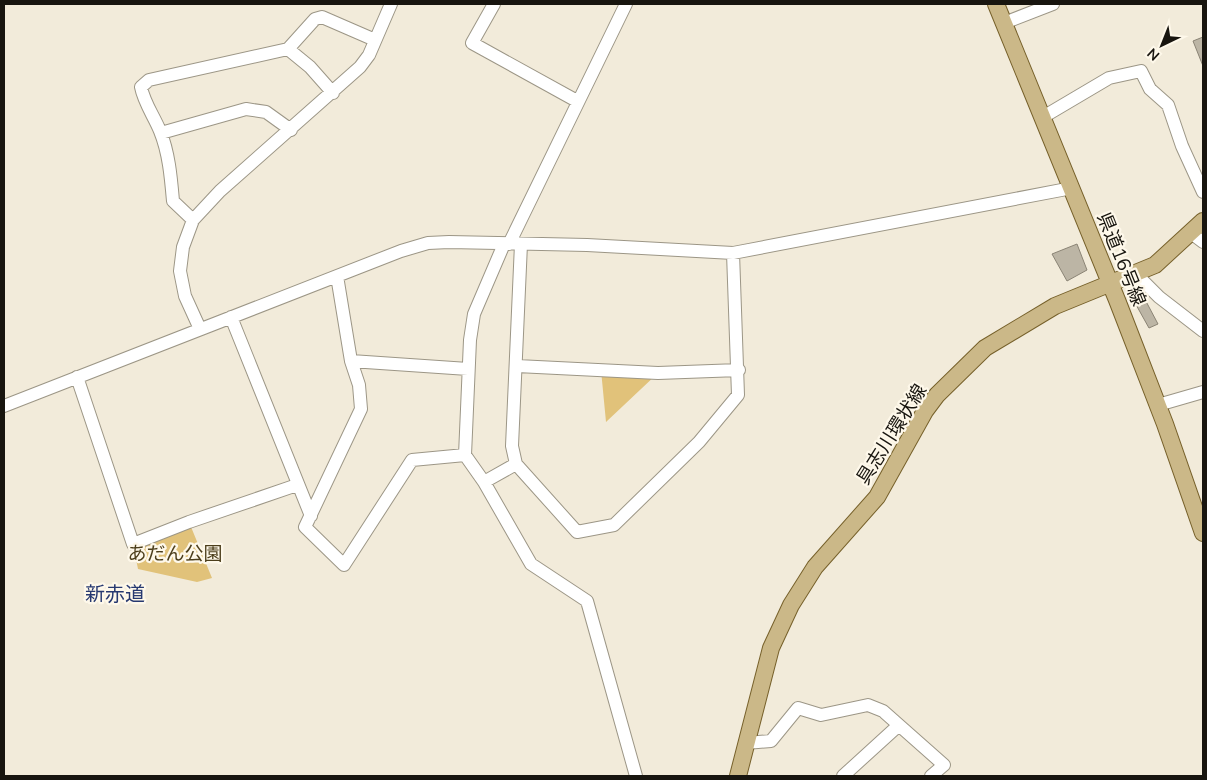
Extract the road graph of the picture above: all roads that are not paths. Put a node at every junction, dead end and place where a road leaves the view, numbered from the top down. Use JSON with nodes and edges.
{"nodes":[{"id":1,"x":391,"y":4,"type":"edge"},
{"id":2,"x":494,"y":4,"type":"edge"},
{"id":3,"x":626,"y":4,"type":"edge"},
{"id":4,"x":996,"y":4,"type":"edge"},
{"id":5,"x":1053,"y":4,"type":"edge"},
{"id":6,"x":1004,"y":24,"type":"junction"},
{"id":7,"x":375,"y":40,"type":"junction"},
{"id":8,"x":288,"y":50,"type":"junction"},
{"id":9,"x":333,"y":93,"type":"junction"},
{"id":10,"x":577,"y":101,"type":"junction"},
{"id":11,"x":1043,"y":117,"type":"junction"},
{"id":12,"x":291,"y":130,"type":"junction"},
{"id":13,"x":161,"y":133,"type":"junction"},
{"id":14,"x":1072,"y":188,"type":"junction"},
{"id":15,"x":1203,"y":192,"type":"edge"},
{"id":16,"x":193,"y":220,"type":"junction"},
{"id":17,"x":1203,"y":221,"type":"edge"},
{"id":18,"x":1197,"y":237,"type":"edge"},
{"id":19,"x":512,"y":244,"type":"junction"},
{"id":20,"x":732,"y":254,"type":"junction"},
{"id":21,"x":1136,"y":274,"type":"junction"},
{"id":22,"x":337,"y":276,"type":"junction"},
{"id":23,"x":1110,"y":283,"type":"junction"},
{"id":24,"x":232,"y":317,"type":"junction"},
{"id":25,"x":200,"y":329,"type":"junction"},
{"id":26,"x":1203,"y":330,"type":"edge"},
{"id":27,"x":351,"y":361,"type":"junction"},
{"id":28,"x":517,"y":366,"type":"junction"},
{"id":29,"x":468,"y":369,"type":"junction"},
{"id":30,"x":739,"y":370,"type":"junction"},
{"id":31,"x":76,"y":378,"type":"junction"},
{"id":32,"x":1203,"y":392,"type":"edge"},
{"id":33,"x":1158,"y":405,"type":"junction"},
{"id":34,"x":4,"y":406,"type":"edge"},
{"id":35,"x":465,"y":455,"type":"junction"},
{"id":36,"x":516,"y":464,"type":"junction"},
{"id":37,"x":484,"y":482,"type":"junction"},
{"id":38,"x":297,"y":485,"type":"junction"},
{"id":39,"x":310,"y":516,"type":"junction"},
{"id":40,"x":1203,"y":532,"type":"edge"},
{"id":41,"x":899,"y":724,"type":"junction"},
{"id":42,"x":746,"y":743,"type":"junction"},
{"id":43,"x":636,"y":776,"type":"edge"},
{"id":44,"x":738,"y":776,"type":"edge"},
{"id":45,"x":843,"y":776,"type":"edge"},
{"id":46,"x":931,"y":776,"type":"edge"}],
"edges":[{"from":1,"to":7,"type":"street"},
{"from":2,"to":10,"type":"street"},
{"from":3,"to":10,"type":"street"},
{"from":4,"to":6,"type":"main road","name":"県道16号線"},
{"from":5,"to":6,"type":"street"},
{"from":6,"to":11,"type":"main road","name":"県道16号線"},
{"from":7,"to":8,"type":"street"},
{"from":7,"to":9,"type":"street"},
{"from":8,"to":9,"type":"street"},
{"from":8,"to":13,"type":"street"},
{"from":9,"to":12,"type":"street"},
{"from":10,"to":19,"type":"street"},
{"from":11,"to":14,"type":"main road","name":"県道16号線"},
{"from":11,"to":15,"type":"street"},
{"from":12,"to":13,"type":"street"},
{"from":12,"to":16,"type":"street"},
{"from":13,"to":16,"type":"street"},
{"from":14,"to":20,"type":"street"},
{"from":14,"to":23,"type":"main road","name":"県道16号線"},
{"from":16,"to":25,"type":"street"},
{"from":17,"to":18,"type":"main road","name":"具志川環状線"},
{"from":18,"to":21,"type":"main road","name":"具志川環状線"},
{"from":19,"to":20,"type":"street"},
{"from":19,"to":22,"type":"street"},
{"from":19,"to":28,"type":"street"},
{"from":19,"to":29,"type":"street"},
{"from":20,"to":30,"type":"street"},
{"from":21,"to":23,"type":"main road","name":"具志川環状線"},
{"from":21,"to":26,"type":"street"},
{"from":22,"to":24,"type":"street"},
{"from":22,"to":27,"type":"street"},
{"from":23,"to":33,"type":"main road","name":"県道16号線"},
{"from":23,"to":42,"type":"main road","name":"具志川環状線"},
{"from":24,"to":25,"type":"street"},
{"from":24,"to":38,"type":"street"},
{"from":25,"to":31,"type":"street"},
{"from":27,"to":29,"type":"street"},
{"from":27,"to":39,"type":"street"},
{"from":28,"to":30,"type":"street"},
{"from":28,"to":36,"type":"street"},
{"from":29,"to":35,"type":"street"},
{"from":30,"to":36,"type":"street"},
{"from":31,"to":34,"type":"street"},
{"from":31,"to":38,"type":"street"},
{"from":32,"to":33,"type":"street"},
{"from":33,"to":40,"type":"main road","name":"県道16号線"},
{"from":35,"to":37,"type":"street"},
{"from":35,"to":39,"type":"street"},
{"from":36,"to":37,"type":"street"},
{"from":37,"to":43,"type":"street"},
{"from":38,"to":39,"type":"street"},
{"from":41,"to":42,"type":"street"},
{"from":41,"to":45,"type":"street"},
{"from":41,"to":46,"type":"street"},
{"from":42,"to":44,"type":"main road","name":"具志川環状線"}]}
